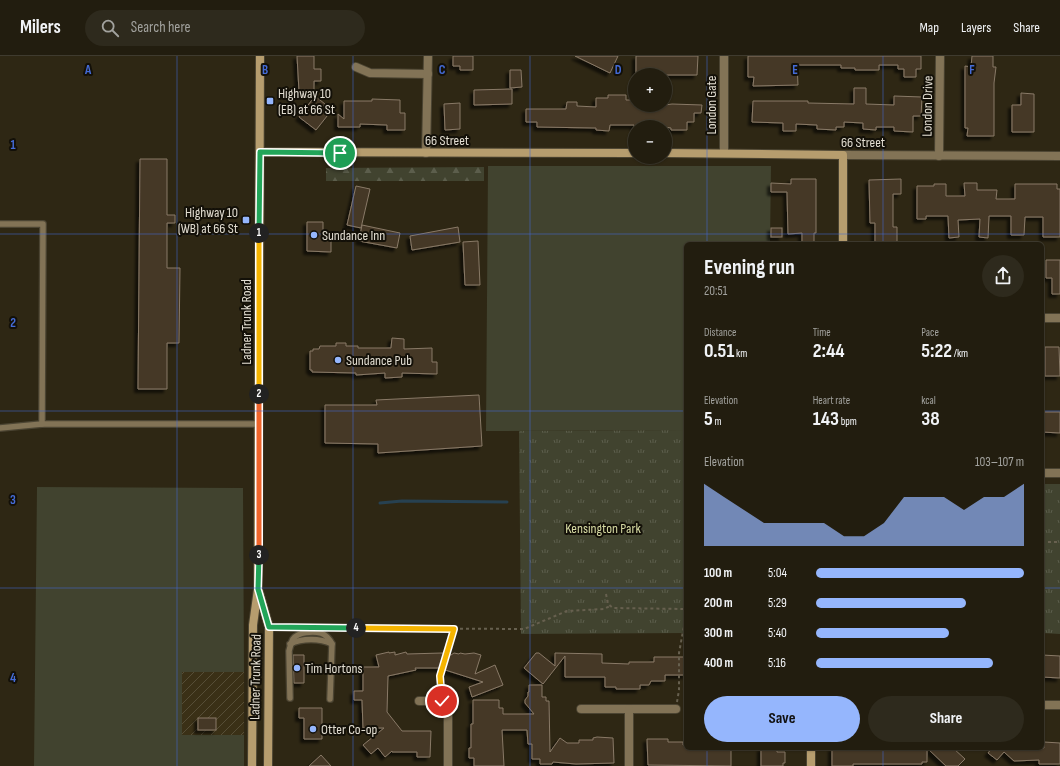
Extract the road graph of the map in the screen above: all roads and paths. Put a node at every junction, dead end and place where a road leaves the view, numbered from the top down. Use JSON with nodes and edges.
{"nodes":[{"id":1,"x":260,"y":56,"type":"edge"},
{"id":2,"x":428,"y":56,"type":"edge"},
{"id":3,"x":724,"y":56,"type":"edge"},
{"id":4,"x":940,"y":56,"type":"edge"},
{"id":5,"x":356,"y":67,"type":"dead end"},
{"id":6,"x":428,"y":74,"type":"junction"},
{"id":7,"x":260,"y":152,"type":"junction"},
{"id":8,"x":426,"y":153,"type":"junction"},
{"id":9,"x":628,"y":153,"type":"edge"},
{"id":10,"x":672,"y":153,"type":"edge"},
{"id":11,"x":724,"y":153,"type":"junction"},
{"id":12,"x":843,"y":155,"type":"junction"},
{"id":13,"x":939,"y":156,"type":"junction"},
{"id":14,"x":1060,"y":156,"type":"edge"},
{"id":15,"x":0,"y":224,"type":"edge"},
{"id":16,"x":843,"y":242,"type":"edge"},
{"id":17,"x":1044,"y":318,"type":"edge"},
{"id":18,"x":1060,"y":318,"type":"edge"},
{"id":19,"x":42,"y":424,"type":"junction"},
{"id":20,"x":259,"y":424,"type":"junction"},
{"id":21,"x":0,"y":428,"type":"edge"},
{"id":22,"x":1044,"y":473,"type":"edge"},
{"id":23,"x":1060,"y":473,"type":"edge"},
{"id":24,"x":1044,"y":542,"type":"edge"},
{"id":25,"x":1060,"y":542,"type":"edge"},
{"id":26,"x":258,"y":589,"type":"junction"},
{"id":27,"x":606,"y":594,"type":"dead end"},
{"id":28,"x":610,"y":606,"type":"junction"},
{"id":29,"x":684,"y":609,"type":"edge"},
{"id":30,"x":269,"y":627,"type":"junction"},
{"id":31,"x":684,"y":627,"type":"edge"},
{"id":32,"x":296,"y":628,"type":"dead end"},
{"id":33,"x":327,"y":628,"type":"dead end"},
{"id":34,"x":454,"y":629,"type":"junction"},
{"id":35,"x":290,"y":698,"type":"dead end"},
{"id":36,"x":330,"y":699,"type":"dead end"},
{"id":37,"x":419,"y":701,"type":"dead end"},
{"id":38,"x":442,"y":701,"type":"junction"},
{"id":39,"x":1044,"y":704,"type":"dead end"},
{"id":40,"x":1060,"y":705,"type":"edge"},
{"id":41,"x":676,"y":708,"type":"joint"},
{"id":42,"x":581,"y":709,"type":"dead end"},
{"id":43,"x":629,"y":709,"type":"junction"},
{"id":44,"x":811,"y":750,"type":"edge"},
{"id":45,"x":252,"y":766,"type":"edge"},
{"id":46,"x":268,"y":766,"type":"edge"},
{"id":47,"x":448,"y":766,"type":"edge"},
{"id":48,"x":629,"y":766,"type":"edge"},
{"id":49,"x":811,"y":766,"type":"edge"}],
"edges":[{"from":1,"to":7,"type":"main road","name":"Ladner Trunk Road"},
{"from":2,"to":6,"type":"street"},
{"from":3,"to":11,"type":"street","name":"London Gate"},
{"from":4,"to":13,"type":"street","name":"London Drive"},
{"from":5,"to":6,"type":"street"},
{"from":6,"to":8,"type":"street"},
{"from":7,"to":8,"type":"main road","name":"66 Street"},
{"from":7,"to":20,"type":"main road","name":"Ladner Trunk Road"},
{"from":8,"to":9,"type":"main road","name":"66 Street"},
{"from":10,"to":11,"type":"main road","name":"66 Street"},
{"from":11,"to":12,"type":"main road","name":"66 Street"},
{"from":12,"to":13,"type":"street","name":"66 Street"},
{"from":12,"to":16,"type":"main road"},
{"from":13,"to":14,"type":"street","name":"66 Street"},
{"from":15,"to":19,"type":"lane"},
{"from":17,"to":18,"type":"street"},
{"from":19,"to":20,"type":"lane"},
{"from":19,"to":21,"type":"lane"},
{"from":20,"to":26,"type":"main road","name":"Ladner Trunk Road"},
{"from":22,"to":23,"type":"street"},
{"from":24,"to":25,"type":"path"},
{"from":26,"to":30,"type":"main road","name":"Ladner Trunk Road"},
{"from":26,"to":45,"type":"main road","name":"Ladner Trunk Road"},
{"from":27,"to":28,"type":"path"},
{"from":28,"to":29,"type":"path"},
{"from":28,"to":34,"type":"path"},
{"from":30,"to":32,"type":"path"},
{"from":30,"to":46,"type":"main road","name":"Ladner Trunk Road"},
{"from":31,"to":41,"type":"path"},
{"from":33,"to":34,"type":"path"},
{"from":34,"to":38,"type":"path"},
{"from":35,"to":36,"type":"lane"},
{"from":37,"to":38,"type":"street"},
{"from":38,"to":47,"type":"street"},
{"from":39,"to":40,"type":"street"},
{"from":41,"to":43,"type":"street"},
{"from":42,"to":43,"type":"street"},
{"from":43,"to":48,"type":"street"},
{"from":44,"to":49,"type":"main road"}]}
